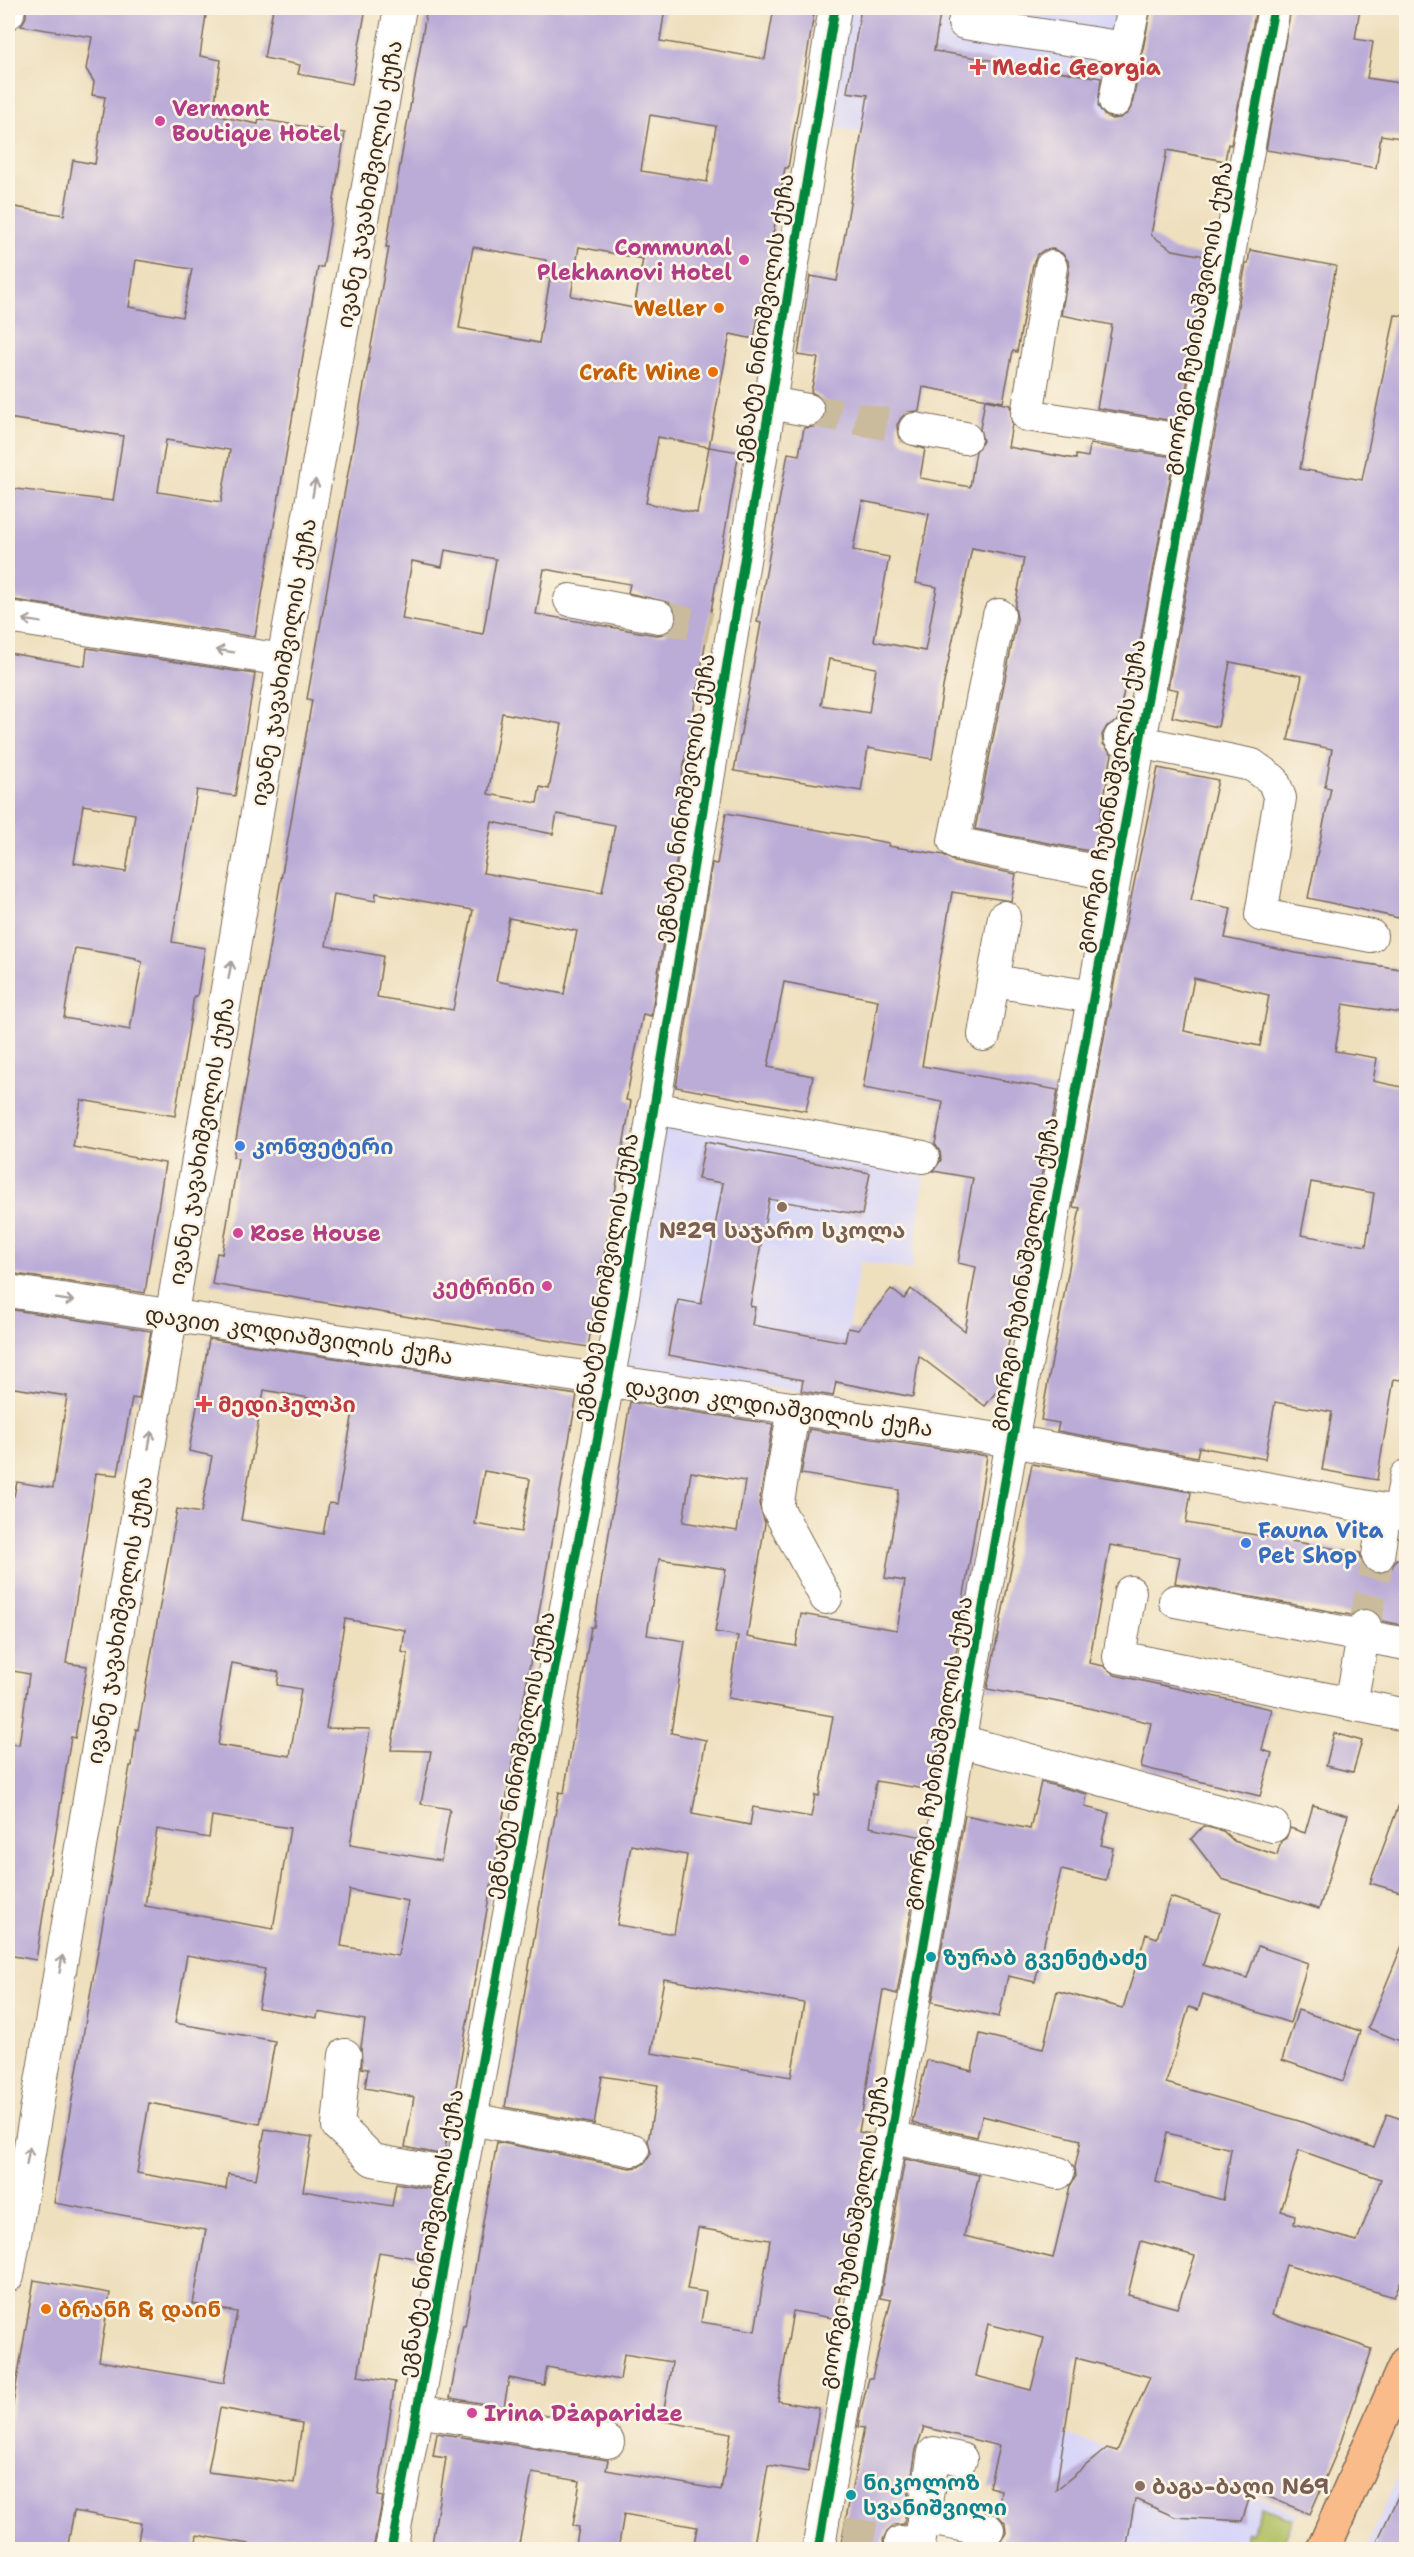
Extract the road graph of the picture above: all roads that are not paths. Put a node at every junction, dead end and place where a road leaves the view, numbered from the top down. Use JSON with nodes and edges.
{"nodes":[{"id":1,"x":9,"y":8,"type":"edge"},
{"id":2,"x":400,"y":8,"type":"edge"},
{"id":3,"x":834,"y":8,"type":"edge"},
{"id":4,"x":1134,"y":8,"type":"edge"},
{"id":5,"x":1274,"y":8,"type":"edge"},
{"id":6,"x":8,"y":13,"type":"edge"},
{"id":7,"x":964,"y":23,"type":"dead end"},
{"id":8,"x":1125,"y":48,"type":"junction"},
{"id":9,"x":1116,"y":101,"type":"dead end"},
{"id":10,"x":1051,"y":267,"type":"dead end"},
{"id":11,"x":769,"y":403,"type":"junction"},
{"id":12,"x":807,"y":410,"type":"tunnel mouth"},
{"id":13,"x":915,"y":429,"type":"tunnel mouth"},
{"id":14,"x":965,"y":438,"type":"dead end"},
{"id":15,"x":1193,"y":442,"type":"junction"},
{"id":16,"x":570,"y":600,"type":"dead end"},
{"id":17,"x":999,"y":615,"type":"dead end"},
{"id":18,"x":8,"y":617,"type":"edge"},
{"id":19,"x":659,"y":617,"type":"tunnel mouth"},
{"id":20,"x":283,"y":660,"type":"junction"},
{"id":21,"x":1130,"y":739,"type":"junction"},
{"id":22,"x":1115,"y":875,"type":"junction"},
{"id":23,"x":1004,"y":917,"type":"dead end"},
{"id":24,"x":1371,"y":936,"type":"dead end"},
{"id":25,"x":994,"y":981,"type":"junction"},
{"id":26,"x":1093,"y":997,"type":"junction"},
{"id":27,"x":984,"y":1035,"type":"dead end"},
{"id":28,"x":653,"y":1108,"type":"junction"},
{"id":29,"x":923,"y":1157,"type":"dead end"},
{"id":30,"x":8,"y":1291,"type":"edge"},
{"id":31,"x":171,"y":1317,"type":"junction"},
{"id":32,"x":608,"y":1382,"type":"junction"},
{"id":33,"x":794,"y":1408,"type":"junction"},
{"id":34,"x":1012,"y":1441,"type":"junction"},
{"id":35,"x":1407,"y":1476,"type":"edge"},
{"id":36,"x":1397,"y":1512,"type":"edge"},
{"id":37,"x":1377,"y":1556,"type":"tunnel mouth"},
{"id":38,"x":1130,"y":1592,"type":"dead end"},
{"id":39,"x":826,"y":1598,"type":"dead end"},
{"id":40,"x":1175,"y":1601,"type":"dead end"},
{"id":41,"x":1364,"y":1631,"type":"junction"},
{"id":42,"x":1407,"y":1644,"type":"edge"},
{"id":43,"x":1351,"y":1704,"type":"junction"},
{"id":44,"x":1407,"y":1715,"type":"edge"},
{"id":45,"x":960,"y":1741,"type":"junction"},
{"id":46,"x":1273,"y":1826,"type":"dead end"},
{"id":47,"x":345,"y":2055,"type":"dead end"},
{"id":48,"x":471,"y":2119,"type":"junction"},
{"id":49,"x":889,"y":2137,"type":"junction"},
{"id":50,"x":633,"y":2150,"type":"dead end"},
{"id":51,"x":1058,"y":2173,"type":"dead end"},
{"id":52,"x":461,"y":2176,"type":"junction"},
{"id":53,"x":8,"y":2276,"type":"edge"},
{"id":54,"x":1406,"y":2365,"type":"edge"},
{"id":55,"x":417,"y":2411,"type":"junction"},
{"id":56,"x":608,"y":2442,"type":"dead end"},
{"id":57,"x":961,"y":2459,"type":"dead end"},
{"id":58,"x":923,"y":2518,"type":"junction"},
{"id":59,"x":988,"y":2530,"type":"dead end"},
{"id":60,"x":827,"y":2537,"type":"edge"},
{"id":61,"x":901,"y":2542,"type":"tunnel mouth"},
{"id":62,"x":391,"y":2550,"type":"edge"},
{"id":63,"x":1323,"y":2550,"type":"edge"}],
"edges":[{"from":1,"to":6,"type":"street"},
{"from":20,"to":2,"type":"street","name":"ივანე ჯავახიშვილის ქუჩა","one_way":true},
{"from":3,"to":11,"type":"street","name":"ეგნატე ნინოშვილის ქუჩა"},
{"from":4,"to":8,"type":"street"},
{"from":5,"to":15,"type":"street","name":"გიორგი ჩუბინაშვილის ქუჩა"},
{"from":7,"to":8,"type":"street"},
{"from":8,"to":9,"type":"street"},
{"from":10,"to":15,"type":"street"},
{"from":11,"to":12,"type":"street"},
{"from":11,"to":28,"type":"street","name":"ეგნატე ნინოშვილის ქუჩა"},
{"from":13,"to":14,"type":"street"},
{"from":15,"to":21,"type":"street","name":"გიორგი ჩუბინაშვილის ქუჩა"},
{"from":16,"to":19,"type":"street"},
{"from":17,"to":22,"type":"street"},
{"from":20,"to":18,"type":"street","one_way":true},
{"from":31,"to":20,"type":"street","name":"ივანე ჯავახიშვილის ქუჩა","one_way":true},
{"from":21,"to":22,"type":"street","name":"გიორგი ჩუბინაშვილის ქუჩა"},
{"from":21,"to":24,"type":"street"},
{"from":22,"to":26,"type":"street","name":"გიორგი ჩუბინაშვილის ქუჩა"},
{"from":23,"to":25,"type":"street"},
{"from":25,"to":26,"type":"street"},
{"from":25,"to":27,"type":"street"},
{"from":26,"to":34,"type":"street","name":"გიორგი ჩუბინაშვილის ქუჩა"},
{"from":28,"to":29,"type":"street"},
{"from":28,"to":32,"type":"street","name":"ეგნატე ნინოშვილის ქუჩა"},
{"from":30,"to":31,"type":"street","name":"დავით კლდიაშვილის ქუჩა","one_way":true},
{"from":31,"to":32,"type":"street","name":"დავით კლდიაშვილის ქუჩა"},
{"from":53,"to":31,"type":"street","name":"ივანე ჯავახიშვილის ქუჩა","one_way":true},
{"from":32,"to":33,"type":"street","name":"დავით კლდიაშვილის ქუჩა"},
{"from":32,"to":48,"type":"street","name":"ეგნატე ნინოშვილის ქუჩა"},
{"from":33,"to":34,"type":"street","name":"დავით კლდიაშვილის ქუჩა"},
{"from":33,"to":39,"type":"street"},
{"from":34,"to":36,"type":"street","name":"დავით კლდიაშვილის ქუჩა"},
{"from":34,"to":45,"type":"street","name":"გიორგი ჩუბინაშვილის ქუჩა"},
{"from":35,"to":36,"type":"street"},
{"from":36,"to":37,"type":"street"},
{"from":38,"to":43,"type":"street"},
{"from":40,"to":41,"type":"street"},
{"from":41,"to":42,"type":"street"},
{"from":41,"to":43,"type":"street"},
{"from":43,"to":44,"type":"street"},
{"from":45,"to":46,"type":"street"},
{"from":45,"to":49,"type":"street","name":"გიორგი ჩუბინაშვილის ქუჩა"},
{"from":47,"to":52,"type":"street"},
{"from":48,"to":50,"type":"street"},
{"from":48,"to":52,"type":"street","name":"ეგნატე ნინოშვილის ქუჩა"},
{"from":49,"to":51,"type":"street"},
{"from":49,"to":60,"type":"street","name":"გიორგი ჩუბინაშვილის ქუჩა"},
{"from":52,"to":55,"type":"street","name":"ეგნატე ნინოშვილის ქუჩა"},
{"from":54,"to":63,"type":"main road"},
{"from":55,"to":56,"type":"street"},
{"from":55,"to":62,"type":"street","name":"ეგნატე ნინოშვილის ქუჩა"},
{"from":57,"to":58,"type":"street"},
{"from":58,"to":59,"type":"street"},
{"from":58,"to":61,"type":"street"}]}
